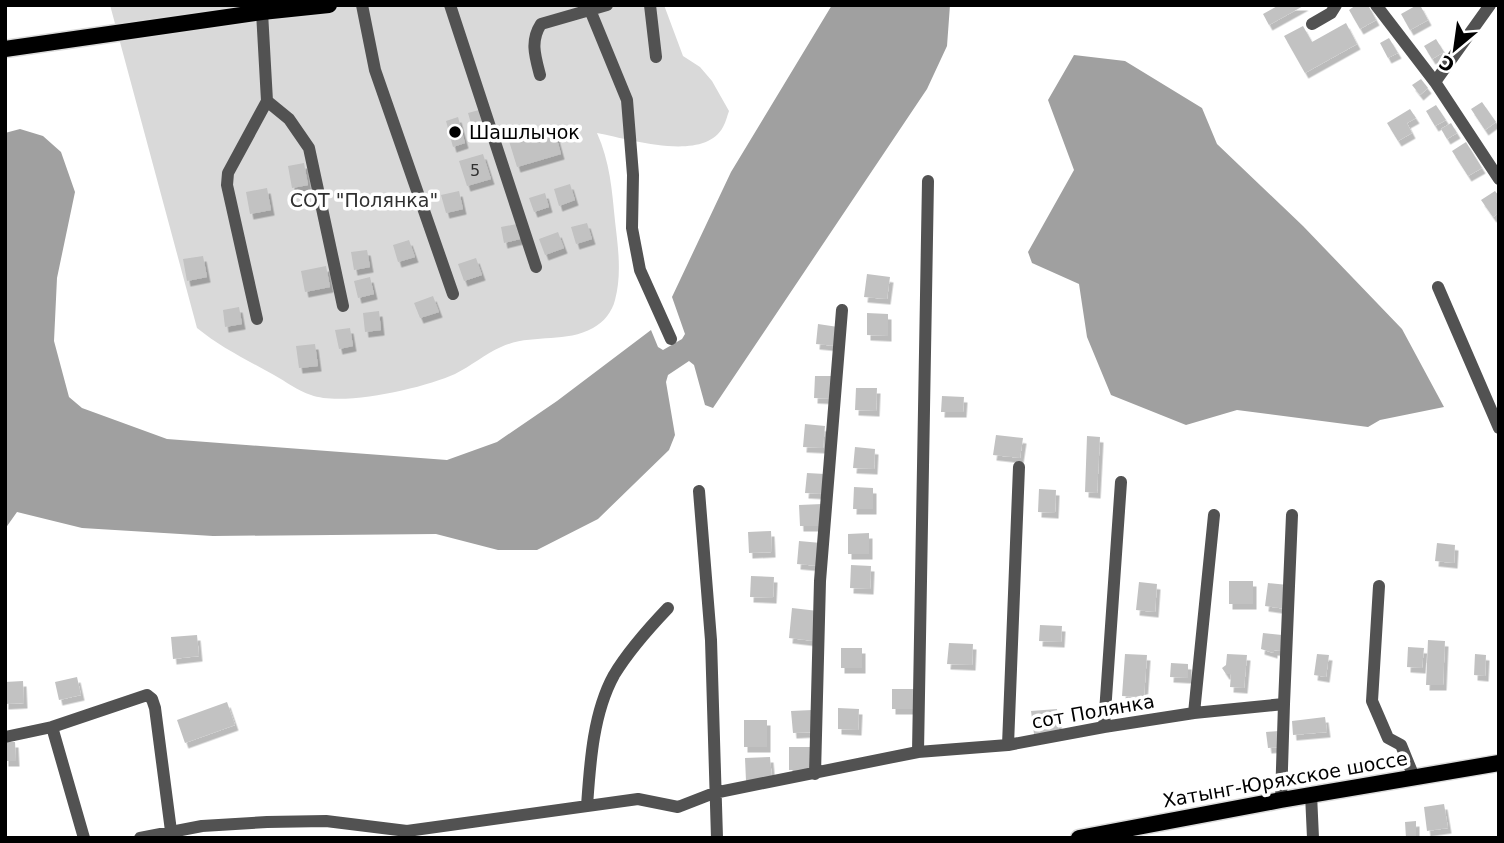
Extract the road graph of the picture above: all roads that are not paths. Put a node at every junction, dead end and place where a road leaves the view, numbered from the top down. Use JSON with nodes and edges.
{"nodes":[{"id":1,"x":329,"y":5,"type":"edge"},
{"id":2,"x":362,"y":5,"type":"edge"},
{"id":3,"x":450,"y":5,"type":"edge"},
{"id":4,"x":607,"y":5,"type":"edge"},
{"id":5,"x":650,"y":5,"type":"edge"},
{"id":6,"x":1336,"y":5,"type":"edge"},
{"id":7,"x":1376,"y":5,"type":"edge"},
{"id":8,"x":1490,"y":5,"type":"edge"},
{"id":9,"x":589,"y":7,"type":"edge"},
{"id":10,"x":266,"y":10,"type":"edge"},
{"id":11,"x":1312,"y":24,"type":"dead end"},
{"id":12,"x":5,"y":48,"type":"edge"},
{"id":13,"x":656,"y":57,"type":"dead end"},
{"id":14,"x":540,"y":75,"type":"dead end"},
{"id":15,"x":1435,"y":82,"type":"junction"},
{"id":16,"x":267,"y":101,"type":"junction"},
{"id":17,"x":1499,"y":179,"type":"edge"},
{"id":18,"x":928,"y":181,"type":"dead end"},
{"id":19,"x":536,"y":267,"type":"dead end"},
{"id":20,"x":1438,"y":286,"type":"dead end"},
{"id":21,"x":453,"y":294,"type":"dead end"},
{"id":22,"x":343,"y":306,"type":"dead end"},
{"id":23,"x":842,"y":310,"type":"dead end"},
{"id":24,"x":257,"y":319,"type":"dead end"},
{"id":25,"x":671,"y":339,"type":"dead end"},
{"id":26,"x":1499,"y":428,"type":"edge"},
{"id":27,"x":1019,"y":467,"type":"dead end"},
{"id":28,"x":1121,"y":482,"type":"dead end"},
{"id":29,"x":699,"y":491,"type":"dead end"},
{"id":30,"x":1214,"y":515,"type":"dead end"},
{"id":31,"x":1292,"y":515,"type":"dead end"},
{"id":32,"x":1379,"y":586,"type":"dead end"},
{"id":33,"x":668,"y":608,"type":"dead end"},
{"id":34,"x":1284,"y":704,"type":"junction"},
{"id":35,"x":1194,"y":713,"type":"junction"},
{"id":36,"x":52,"y":727,"type":"junction"},
{"id":37,"x":1104,"y":727,"type":"junction"},
{"id":38,"x":5,"y":737,"type":"edge"},
{"id":39,"x":1008,"y":745,"type":"junction"},
{"id":40,"x":918,"y":752,"type":"junction"},
{"id":41,"x":1499,"y":763,"type":"edge"},
{"id":42,"x":815,"y":774,"type":"junction"},
{"id":43,"x":1414,"y":777,"type":"junction"},
{"id":44,"x":714,"y":793,"type":"junction"},
{"id":45,"x":1311,"y":794,"type":"junction"},
{"id":46,"x":1281,"y":800,"type":"junction"},
{"id":47,"x":587,"y":806,"type":"junction"},
{"id":48,"x":171,"y":831,"type":"junction"},
{"id":49,"x":1108,"y":835,"type":"edge"},
{"id":50,"x":84,"y":838,"type":"edge"},
{"id":51,"x":141,"y":838,"type":"edge"},
{"id":52,"x":717,"y":838,"type":"edge"},
{"id":53,"x":1080,"y":838,"type":"edge"},
{"id":54,"x":1313,"y":838,"type":"edge"}],
"edges":[{"from":1,"to":10,"type":"main road"},
{"from":2,"to":21,"type":"street"},
{"from":3,"to":19,"type":"street"},
{"from":4,"to":9,"type":"street"},
{"from":5,"to":13,"type":"street"},
{"from":6,"to":11,"type":"street"},
{"from":7,"to":15,"type":"street"},
{"from":8,"to":15,"type":"street"},
{"from":9,"to":14,"type":"street"},
{"from":9,"to":25,"type":"street"},
{"from":10,"to":12,"type":"main road"},
{"from":10,"to":16,"type":"street"},
{"from":15,"to":17,"type":"street"},
{"from":16,"to":22,"type":"street"},
{"from":16,"to":24,"type":"street"},
{"from":18,"to":40,"type":"street"},
{"from":20,"to":26,"type":"street"},
{"from":23,"to":42,"type":"street"},
{"from":27,"to":39,"type":"street"},
{"from":28,"to":37,"type":"street"},
{"from":29,"to":44,"type":"street"},
{"from":30,"to":35,"type":"street"},
{"from":31,"to":34,"type":"street"},
{"from":32,"to":43,"type":"street"},
{"from":33,"to":47,"type":"street"},
{"from":34,"to":35,"type":"street","name":"сот Полянка"},
{"from":34,"to":46,"type":"street"},
{"from":35,"to":37,"type":"street","name":"сот Полянка"},
{"from":36,"to":38,"type":"street"},
{"from":36,"to":48,"type":"street"},
{"from":36,"to":50,"type":"street"},
{"from":37,"to":39,"type":"street","name":"сот Полянка"},
{"from":39,"to":40,"type":"street","name":"сот Полянка"},
{"from":40,"to":42,"type":"street","name":"сот Полянка"},
{"from":41,"to":43,"type":"main road","name":"Хатынг-Юряхское шоссе"},
{"from":42,"to":44,"type":"street","name":"сот Полянка"},
{"from":43,"to":45,"type":"main road","name":"Хатынг-Юряхское шоссе"},
{"from":44,"to":47,"type":"street","name":"сот Полянка"},
{"from":44,"to":52,"type":"street"},
{"from":45,"to":46,"type":"main road","name":"Хатынг-Юряхское шоссе"},
{"from":45,"to":54,"type":"street"},
{"from":46,"to":49,"type":"main road","name":"Хатынг-Юряхское шоссе"},
{"from":47,"to":48,"type":"street","name":"сот Полянка"},
{"from":48,"to":51,"type":"street","name":"сот Полянка"},
{"from":49,"to":53,"type":"main road","name":"Хатынг-Юряхское шоссе"}]}
